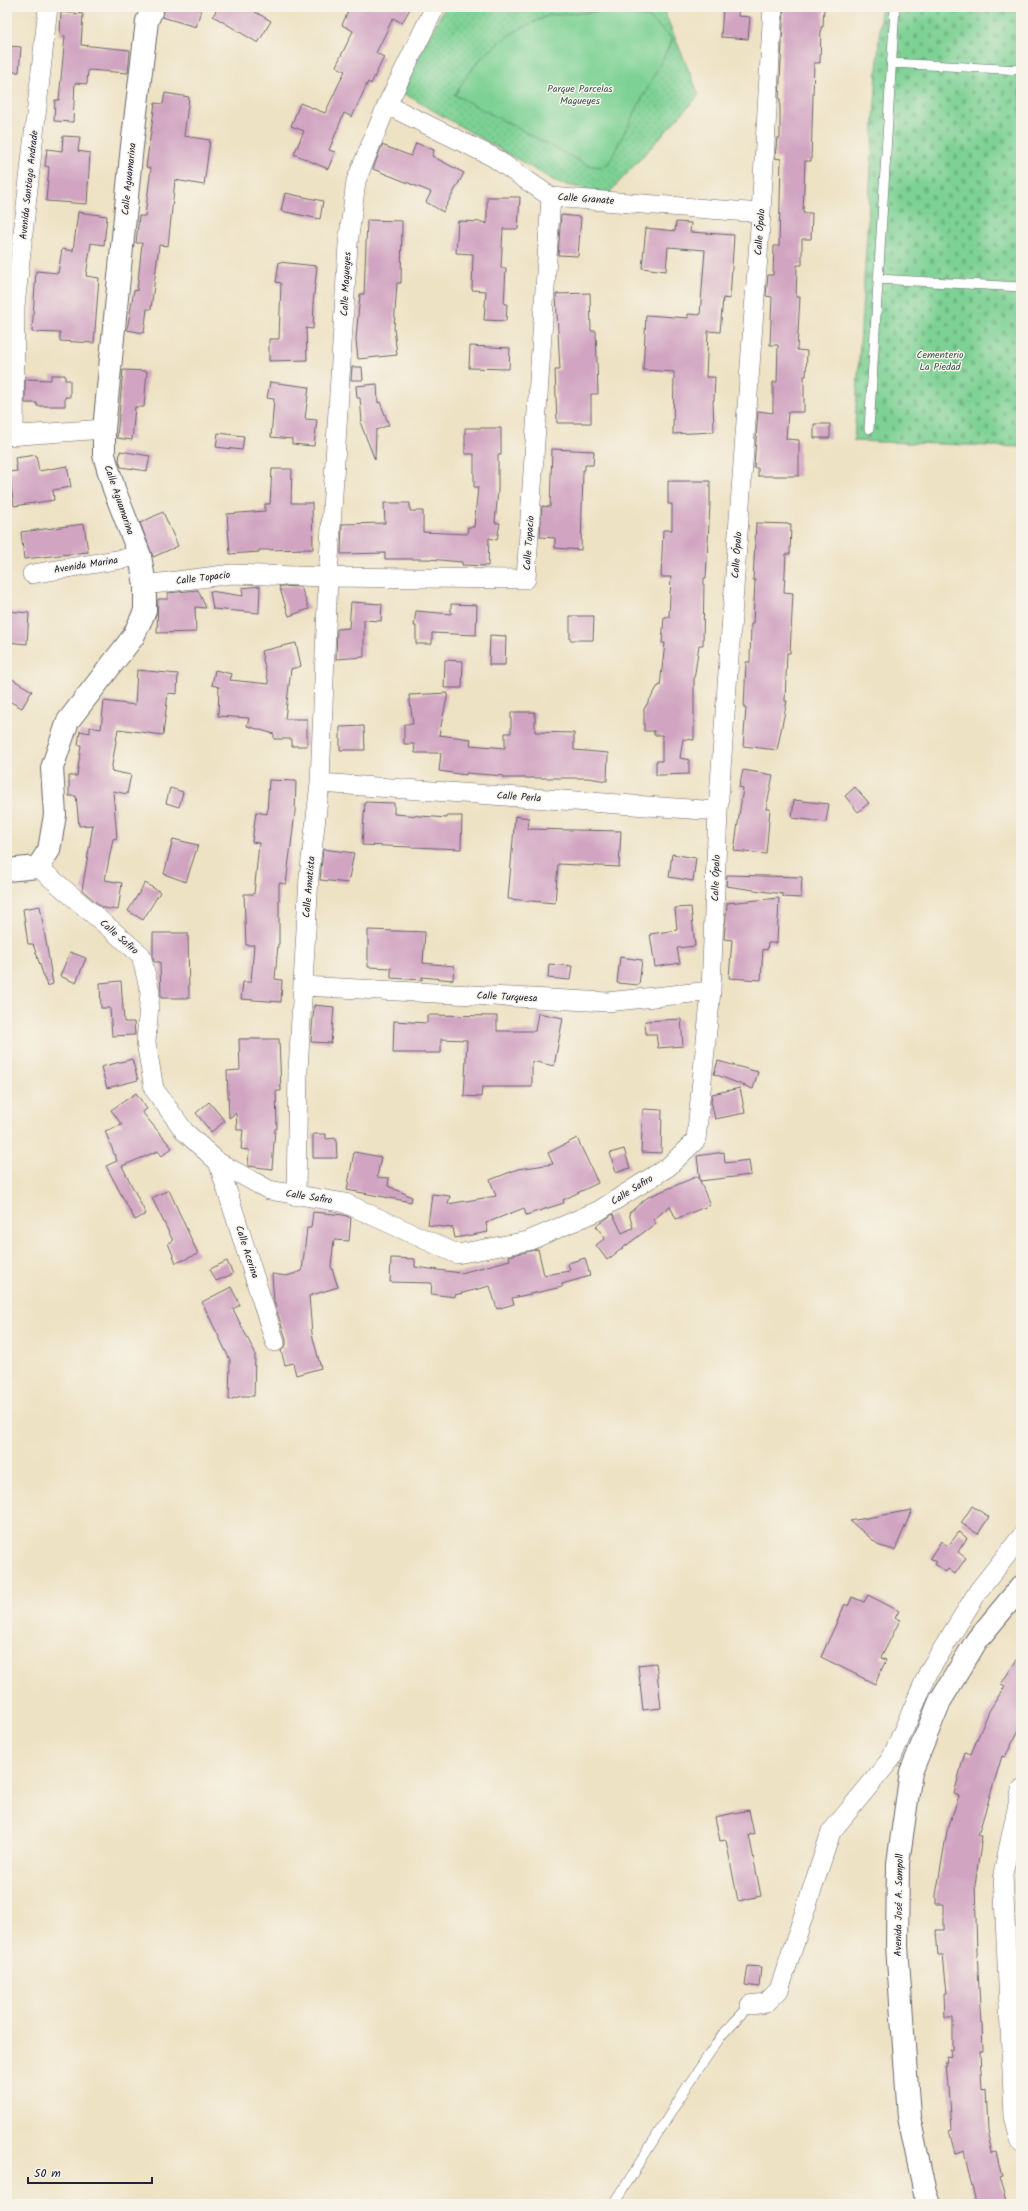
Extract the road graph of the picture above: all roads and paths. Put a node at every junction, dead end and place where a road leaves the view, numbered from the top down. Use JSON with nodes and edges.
{"nodes":[{"id":1,"x":48,"y":7,"type":"edge"},
{"id":2,"x":153,"y":7,"type":"edge"},
{"id":3,"x":435,"y":7,"type":"edge"},
{"id":4,"x":773,"y":7,"type":"edge"},
{"id":5,"x":895,"y":7,"type":"edge"},
{"id":6,"x":892,"y":63,"type":"junction"},
{"id":7,"x":1021,"y":70,"type":"edge"},
{"id":8,"x":387,"y":105,"type":"junction"},
{"id":9,"x":551,"y":197,"type":"junction"},
{"id":10,"x":761,"y":213,"type":"junction"},
{"id":11,"x":878,"y":279,"type":"junction"},
{"id":12,"x":1021,"y":287,"type":"edge"},
{"id":13,"x":11,"y":306,"type":"edge"},
{"id":14,"x":104,"y":429,"type":"junction"},
{"id":15,"x":869,"y":429,"type":"dead end"},
{"id":16,"x":10,"y":436,"type":"edge"},
{"id":17,"x":140,"y":556,"type":"junction"},
{"id":18,"x":32,"y":574,"type":"dead end"},
{"id":19,"x":328,"y":578,"type":"junction"},
{"id":20,"x":145,"y":585,"type":"junction"},
{"id":21,"x":320,"y":784,"type":"junction"},
{"id":22,"x":718,"y":810,"type":"junction"},
{"id":23,"x":38,"y":867,"type":"junction"},
{"id":24,"x":7,"y":870,"type":"edge"},
{"id":25,"x":303,"y":986,"type":"junction"},
{"id":26,"x":711,"y":991,"type":"junction"},
{"id":27,"x":700,"y":1102,"type":"joint"},
{"id":28,"x":218,"y":1162,"type":"junction"},
{"id":29,"x":296,"y":1196,"type":"junction"},
{"id":30,"x":275,"y":1342,"type":"dead end"},
{"id":31,"x":1021,"y":1537,"type":"edge"},
{"id":32,"x":1021,"y":1587,"type":"edge"},
{"id":33,"x":901,"y":1765,"type":"junction"},
{"id":34,"x":1021,"y":1790,"type":"edge"},
{"id":35,"x":750,"y":2005,"type":"joint"},
{"id":36,"x":1021,"y":2142,"type":"edge"},
{"id":37,"x":614,"y":2204,"type":"edge"},
{"id":38,"x":929,"y":2204,"type":"edge"}],
"edges":[{"from":1,"to":13,"type":"street","name":"Avenida Santiago Andrade"},
{"from":2,"to":14,"type":"street","name":"Calle Aguamarina"},
{"from":3,"to":8,"type":"street","name":"Calle Magueyes"},
{"from":4,"to":10,"type":"street","name":"Calle Ópalo"},
{"from":5,"to":6,"type":"lane"},
{"from":6,"to":7,"type":"lane"},
{"from":6,"to":11,"type":"lane"},
{"from":8,"to":9,"type":"street","name":"Calle Granate"},
{"from":8,"to":19,"type":"street","name":"Calle Magueyes"},
{"from":9,"to":10,"type":"street","name":"Calle Granate"},
{"from":9,"to":19,"type":"street","name":"Calle Topacio"},
{"from":10,"to":22,"type":"street","name":"Calle Ópalo"},
{"from":11,"to":12,"type":"lane"},
{"from":11,"to":15,"type":"lane"},
{"from":13,"to":16,"type":"street","name":"Avenida Santiago Andrade"},
{"from":14,"to":16,"type":"street"},
{"from":14,"to":17,"type":"street","name":"Calle Aguamarina"},
{"from":17,"to":18,"type":"street","name":"Avenida Marina"},
{"from":17,"to":20,"type":"street","name":"Calle Aguamarina"},
{"from":19,"to":20,"type":"street","name":"Calle Topacio"},
{"from":19,"to":21,"type":"street","name":"Calle Amatista"},
{"from":20,"to":23,"type":"street","name":"Calle Aguamarina"},
{"from":21,"to":22,"type":"street","name":"Calle Perla"},
{"from":21,"to":25,"type":"street","name":"Calle Amatista"},
{"from":22,"to":26,"type":"street","name":"Calle Ópalo"},
{"from":23,"to":24,"type":"street"},
{"from":23,"to":28,"type":"street","name":"Calle Safiro"},
{"from":25,"to":26,"type":"street","name":"Calle Turquesa"},
{"from":25,"to":29,"type":"street","name":"Calle Amatista"},
{"from":26,"to":27,"type":"street","name":"Calle Ópalo"},
{"from":27,"to":29,"type":"street","name":"Calle Safiro"},
{"from":28,"to":29,"type":"street","name":"Calle Safiro"},
{"from":28,"to":30,"type":"street","name":"Calle Acerina"},
{"from":31,"to":33,"type":"street"},
{"from":32,"to":33,"type":"street","name":"Avenida José A. Sampoll"},
{"from":33,"to":35,"type":"street"},
{"from":33,"to":38,"type":"street","name":"Avenida José A. Sampoll"},
{"from":34,"to":36,"type":"street"},
{"from":35,"to":37,"type":"lane"}]}
